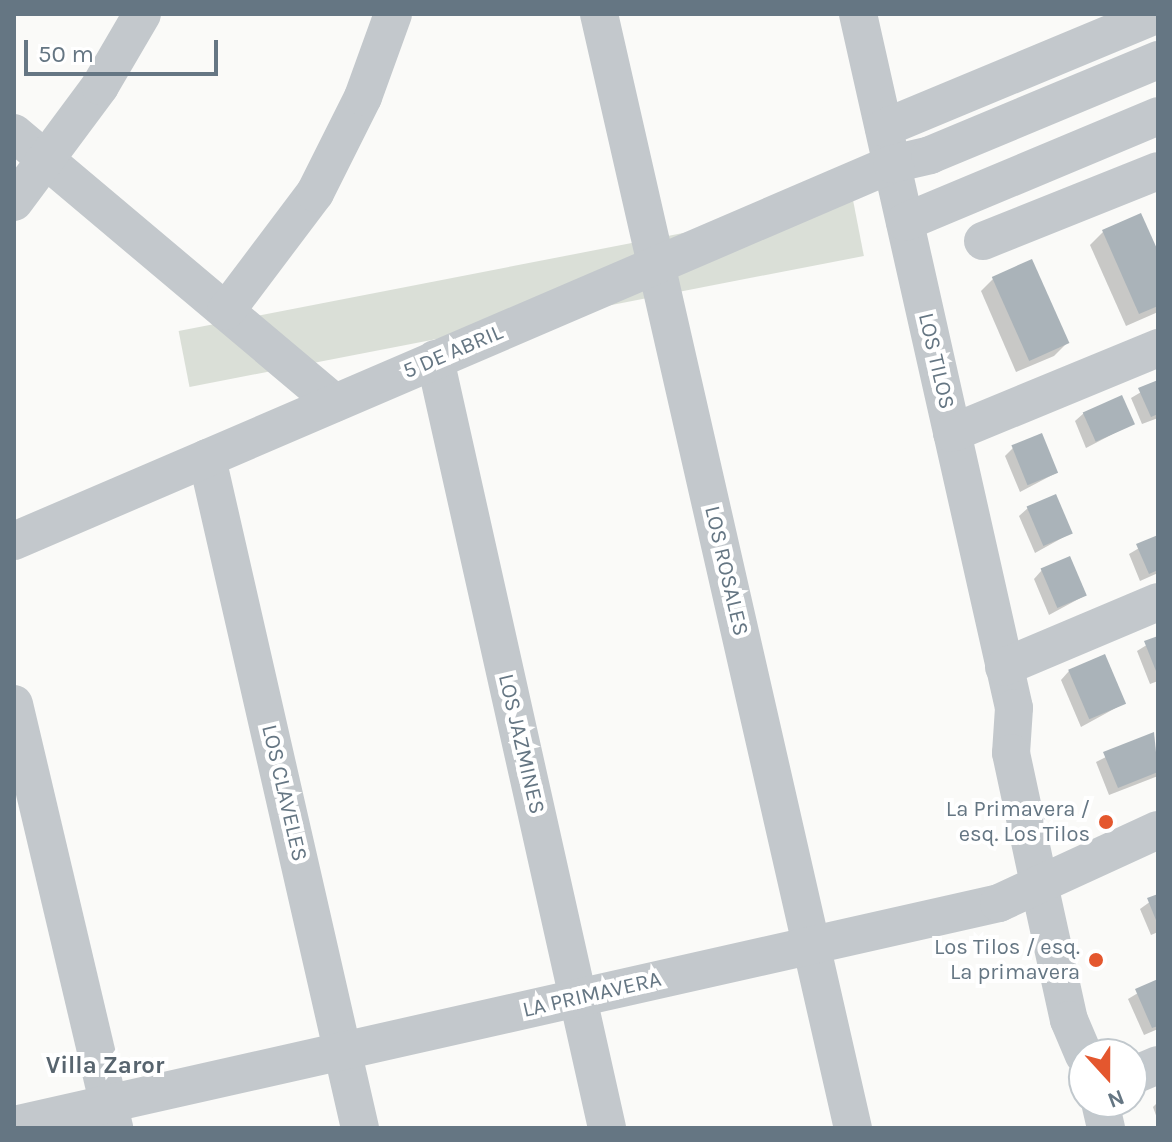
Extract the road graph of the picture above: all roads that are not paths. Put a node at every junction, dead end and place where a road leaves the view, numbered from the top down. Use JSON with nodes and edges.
{"nodes":[{"id":1,"x":142,"y":14,"type":"edge"},
{"id":2,"x":393,"y":14,"type":"edge"},
{"id":3,"x":599,"y":14,"type":"edge"},
{"id":4,"x":858,"y":14,"type":"edge"},
{"id":5,"x":1158,"y":14,"type":"edge"},
{"id":6,"x":1158,"y":60,"type":"edge"},
{"id":7,"x":1158,"y":116,"type":"edge"},
{"id":8,"x":14,"y":133,"type":"edge"},
{"id":9,"x":888,"y":146,"type":"junction"},
{"id":10,"x":46,"y":160,"type":"junction"},
{"id":11,"x":1158,"y":171,"type":"edge"},
{"id":12,"x":14,"y":202,"type":"edge"},
{"id":13,"x":905,"y":222,"type":"junction"},
{"id":14,"x":983,"y":241,"type":"dead end"},
{"id":15,"x":656,"y":264,"type":"junction"},
{"id":16,"x":226,"y":311,"type":"junction"},
{"id":17,"x":1158,"y":348,"type":"edge"},
{"id":18,"x":435,"y":359,"type":"junction"},
{"id":19,"x":335,"y":403,"type":"junction"},
{"id":20,"x":952,"y":433,"type":"junction"},
{"id":21,"x":207,"y":458,"type":"junction"},
{"id":22,"x":14,"y":541,"type":"edge"},
{"id":23,"x":1158,"y":602,"type":"edge"},
{"id":24,"x":1004,"y":667,"type":"junction"},
{"id":25,"x":14,"y":704,"type":"edge"},
{"id":26,"x":1158,"y":830,"type":"edge"},
{"id":27,"x":1050,"y":878,"type":"junction"},
{"id":28,"x":812,"y":946,"type":"junction"},
{"id":29,"x":578,"y":999,"type":"junction"},
{"id":30,"x":1077,"y":1038,"type":"edge"},
{"id":31,"x":1094,"y":1038,"type":"edge"},
{"id":32,"x":343,"y":1051,"type":"junction"},
{"id":33,"x":111,"y":1116,"type":"edge"},
{"id":34,"x":14,"y":1125,"type":"edge"},
{"id":35,"x":360,"y":1128,"type":"edge"},
{"id":36,"x":607,"y":1128,"type":"edge"},
{"id":37,"x":853,"y":1128,"type":"edge"}],
"edges":[{"from":1,"to":10,"type":"street"},
{"from":2,"to":16,"type":"street"},
{"from":3,"to":15,"type":"street","name":"LOS ROSALES"},
{"from":4,"to":9,"type":"street","name":"LOS TILOS"},
{"from":5,"to":9,"type":"street","name":"5 DE ABRIL"},
{"from":6,"to":9,"type":"street"},
{"from":7,"to":13,"type":"street"},
{"from":8,"to":10,"type":"street"},
{"from":9,"to":13,"type":"street","name":"LOS TILOS"},
{"from":9,"to":15,"type":"street","name":"5 DE ABRIL"},
{"from":10,"to":12,"type":"street"},
{"from":10,"to":16,"type":"street"},
{"from":11,"to":14,"type":"street"},
{"from":13,"to":20,"type":"street","name":"LOS TILOS"},
{"from":15,"to":18,"type":"street","name":"5 DE ABRIL"},
{"from":15,"to":28,"type":"street","name":"LOS ROSALES"},
{"from":16,"to":19,"type":"street"},
{"from":17,"to":20,"type":"street"},
{"from":18,"to":19,"type":"street","name":"5 DE ABRIL"},
{"from":18,"to":29,"type":"street","name":"LOS JAZMINES"},
{"from":19,"to":21,"type":"street","name":"5 DE ABRIL"},
{"from":20,"to":24,"type":"street","name":"LOS TILOS"},
{"from":21,"to":22,"type":"street","name":"5 DE ABRIL"},
{"from":21,"to":32,"type":"street","name":"LOS CLAVELES"},
{"from":23,"to":24,"type":"street"},
{"from":24,"to":27,"type":"street","name":"LOS TILOS"},
{"from":25,"to":33,"type":"street"},
{"from":26,"to":27,"type":"street","name":"LA PRIMAVERA"},
{"from":27,"to":28,"type":"street","name":"LA PRIMAVERA"},
{"from":27,"to":30,"type":"street","name":"LOS TILOS"},
{"from":27,"to":31,"type":"street","name":"LOS TILOS"},
{"from":28,"to":29,"type":"street","name":"LA PRIMAVERA"},
{"from":28,"to":37,"type":"street","name":"LOS ROSALES"},
{"from":29,"to":32,"type":"street","name":"LA PRIMAVERA"},
{"from":29,"to":36,"type":"street","name":"LOS JAZMINES"},
{"from":32,"to":33,"type":"street","name":"LA PRIMAVERA"},
{"from":32,"to":35,"type":"street","name":"LOS CLAVELES"},
{"from":33,"to":34,"type":"street","name":"LA PRIMAVERA"}]}
